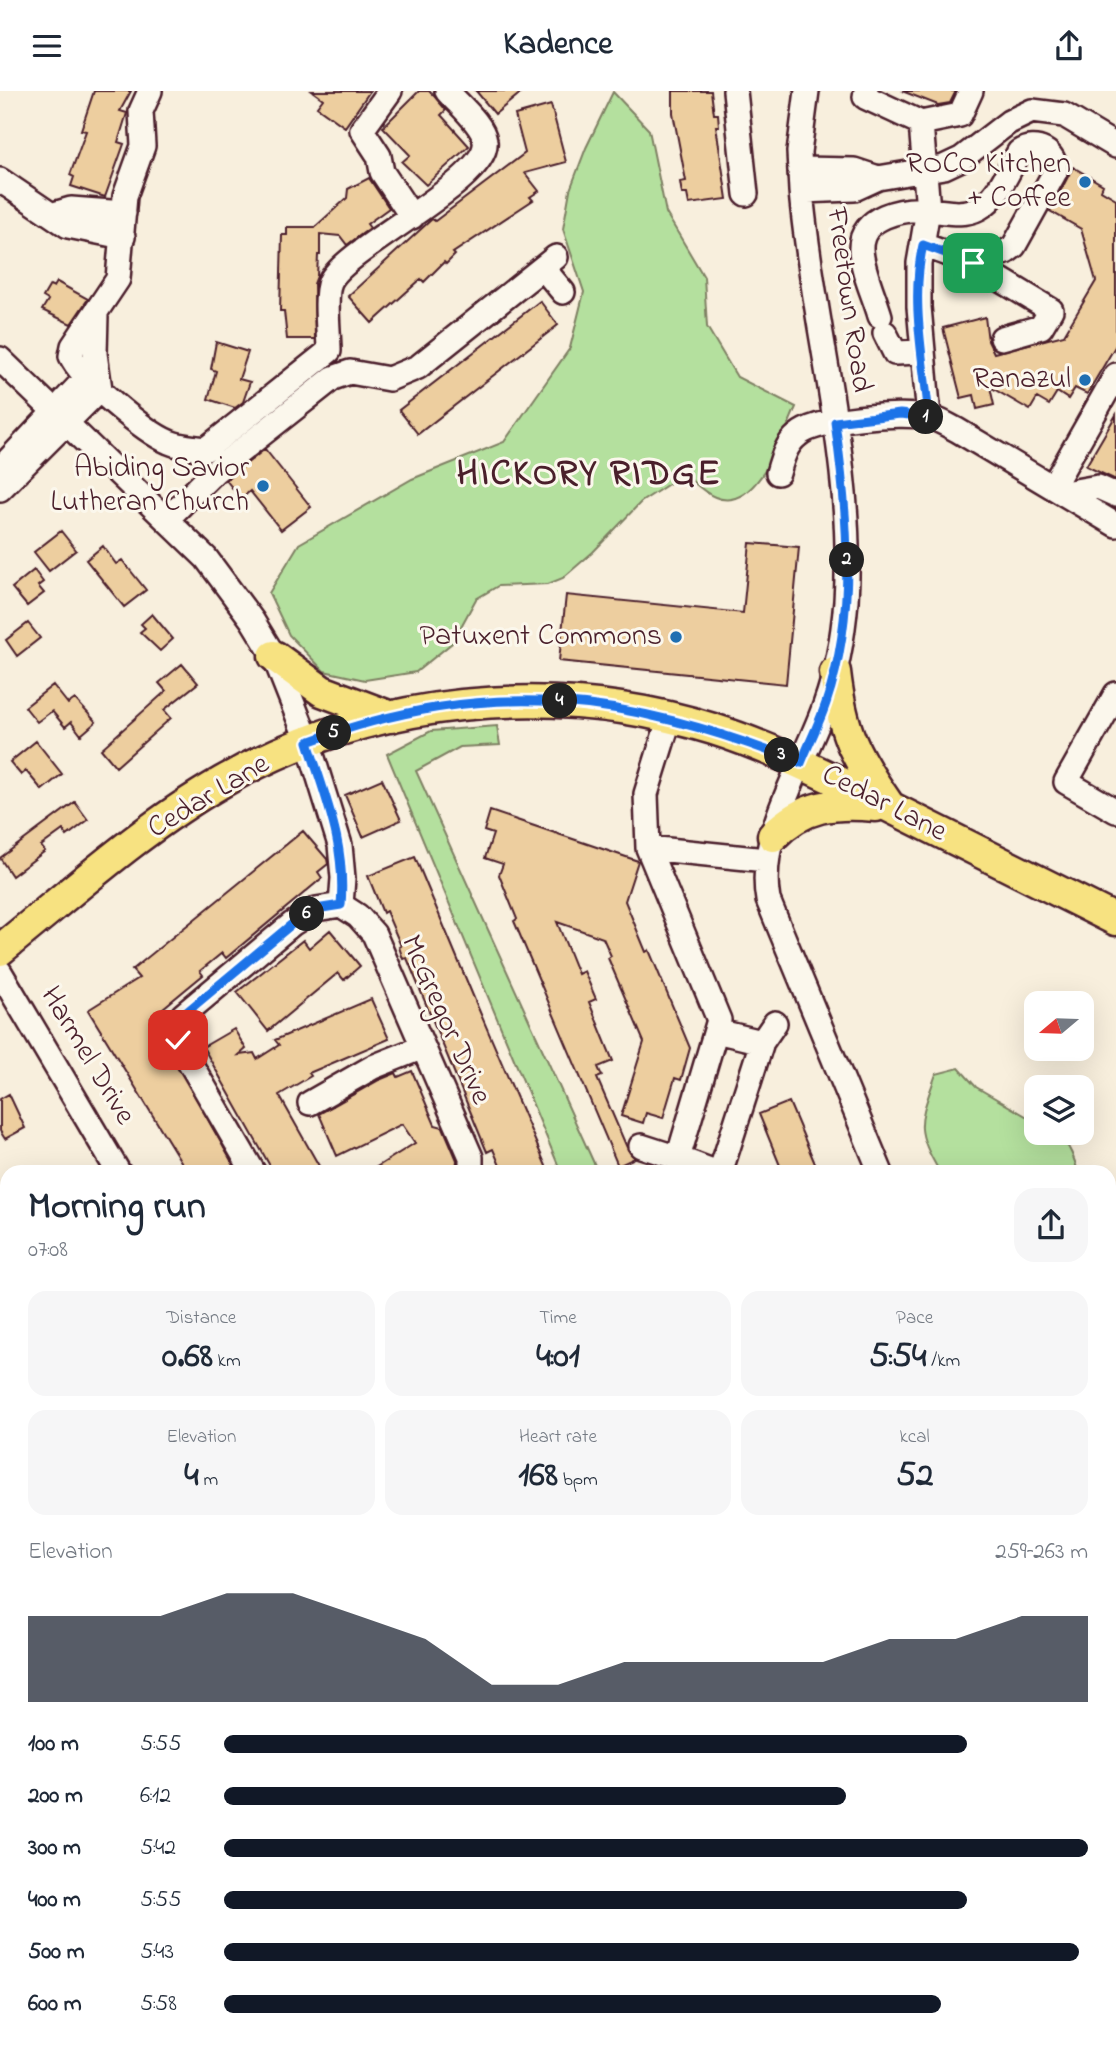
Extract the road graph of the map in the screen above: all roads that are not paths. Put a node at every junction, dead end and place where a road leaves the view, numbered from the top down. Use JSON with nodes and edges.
{"nodes":[{"id":1,"x":150,"y":91,"type":"edge"},
{"id":2,"x":390,"y":91,"type":"edge"},
{"id":3,"x":447,"y":91,"type":"edge"},
{"id":4,"x":735,"y":91,"type":"edge"},
{"id":5,"x":807,"y":91,"type":"edge"},
{"id":6,"x":866,"y":91,"type":"edge"},
{"id":7,"x":971,"y":91,"type":"edge"},
{"id":8,"x":921,"y":123,"type":"junction"},
{"id":9,"x":1116,"y":146,"type":"edge"},
{"id":10,"x":925,"y":172,"type":"junction"},
{"id":11,"x":0,"y":180,"type":"edge"},
{"id":12,"x":800,"y":180,"type":"junction"},
{"id":13,"x":746,"y":194,"type":"dead end"},
{"id":14,"x":928,"y":209,"type":"junction"},
{"id":15,"x":124,"y":213,"type":"junction"},
{"id":16,"x":54,"y":214,"type":"junction"},
{"id":17,"x":412,"y":217,"type":"junction"},
{"id":18,"x":123,"y":237,"type":"junction"},
{"id":19,"x":923,"y":245,"type":"junction"},
{"id":20,"x":973,"y":263,"type":"junction"},
{"id":21,"x":563,"y":292,"type":"dead end"},
{"id":22,"x":1002,"y":338,"type":"dead end"},
{"id":23,"x":923,"y":352,"type":"junction"},
{"id":24,"x":0,"y":359,"type":"edge"},
{"id":25,"x":1116,"y":375,"type":"edge"},
{"id":26,"x":94,"y":382,"type":"junction"},
{"id":27,"x":61,"y":417,"type":"junction"},
{"id":28,"x":929,"y":417,"type":"junction"},
{"id":29,"x":835,"y":422,"type":"junction"},
{"id":30,"x":0,"y":469,"type":"edge"},
{"id":31,"x":778,"y":473,"type":"dead end"},
{"id":32,"x":0,"y":489,"type":"edge"},
{"id":33,"x":1059,"y":490,"type":"junction"},
{"id":34,"x":1116,"y":495,"type":"edge"},
{"id":35,"x":167,"y":519,"type":"junction"},
{"id":36,"x":1116,"y":525,"type":"edge"},
{"id":37,"x":274,"y":656,"type":"junction"},
{"id":38,"x":835,"y":672,"type":"junction"},
{"id":39,"x":1116,"y":694,"type":"edge"},
{"id":40,"x":391,"y":717,"type":"junction"},
{"id":41,"x":670,"y":717,"type":"junction"},
{"id":42,"x":308,"y":742,"type":"junction"},
{"id":43,"x":801,"y":763,"type":"junction"},
{"id":44,"x":891,"y":807,"type":"junction"},
{"id":45,"x":1116,"y":811,"type":"edge"},
{"id":46,"x":648,"y":848,"type":"junction"},
{"id":47,"x":769,"y":848,"type":"junction"},
{"id":48,"x":341,"y":905,"type":"junction"},
{"id":49,"x":1116,"y":920,"type":"edge"},
{"id":50,"x":0,"y":950,"type":"edge"},
{"id":51,"x":0,"y":972,"type":"edge"},
{"id":52,"x":775,"y":1023,"type":"dead end"},
{"id":53,"x":716,"y":1031,"type":"junction"},
{"id":54,"x":762,"y":1042,"type":"junction"},
{"id":55,"x":423,"y":1047,"type":"junction"},
{"id":56,"x":310,"y":1103,"type":"dead end"},
{"id":57,"x":641,"y":1146,"type":"dead end"},
{"id":58,"x":678,"y":1158,"type":"junction"},
{"id":59,"x":114,"y":1165,"type":"edge"},
{"id":60,"x":249,"y":1165,"type":"edge"},
{"id":61,"x":471,"y":1165,"type":"edge"},
{"id":62,"x":697,"y":1165,"type":"edge"},
{"id":63,"x":722,"y":1165,"type":"edge"},
{"id":64,"x":878,"y":1165,"type":"edge"}],
"edges":[{"from":1,"to":15,"type":"street"},
{"from":2,"to":17,"type":"street"},
{"from":3,"to":17,"type":"street"},
{"from":4,"to":13,"type":"street"},
{"from":5,"to":12,"type":"street","name":"Freetown Road"},
{"from":6,"to":8,"type":"street"},
{"from":7,"to":8,"type":"street"},
{"from":8,"to":10,"type":"street"},
{"from":9,"to":10,"type":"street"},
{"from":10,"to":12,"type":"street"},
{"from":10,"to":14,"type":"street"},
{"from":11,"to":16,"type":"street"},
{"from":12,"to":29,"type":"street","name":"Freetown Road"},
{"from":14,"to":19,"type":"street"},
{"from":14,"to":20,"type":"street"},
{"from":14,"to":23,"type":"street"},
{"from":15,"to":16,"type":"street"},
{"from":15,"to":18,"type":"street"},
{"from":16,"to":18,"type":"street"},
{"from":17,"to":26,"type":"street"},
{"from":18,"to":26,"type":"street"},
{"from":19,"to":20,"type":"street"},
{"from":19,"to":23,"type":"street"},
{"from":20,"to":22,"type":"street"},
{"from":21,"to":35,"type":"street"},
{"from":23,"to":28,"type":"street"},
{"from":24,"to":27,"type":"street"},
{"from":25,"to":33,"type":"street"},
{"from":26,"to":27,"type":"street"},
{"from":27,"to":30,"type":"street"},
{"from":27,"to":32,"type":"street"},
{"from":27,"to":35,"type":"street"},
{"from":28,"to":29,"type":"street"},
{"from":28,"to":33,"type":"street"},
{"from":29,"to":31,"type":"street"},
{"from":29,"to":38,"type":"street","name":"Freetown Road"},
{"from":33,"to":34,"type":"street"},
{"from":33,"to":36,"type":"street"},
{"from":35,"to":37,"type":"street"},
{"from":37,"to":40,"type":"main road"},
{"from":37,"to":42,"type":"street"},
{"from":38,"to":43,"type":"street","name":"Freetown Road"},
{"from":38,"to":44,"type":"main road"},
{"from":39,"to":45,"type":"street"},
{"from":40,"to":41,"type":"main road","name":"Cedar Lane"},
{"from":40,"to":42,"type":"main road","name":"Cedar Lane"},
{"from":41,"to":43,"type":"main road","name":"Cedar Lane"},
{"from":41,"to":46,"type":"street"},
{"from":42,"to":48,"type":"street"},
{"from":42,"to":50,"type":"main road","name":"Cedar Lane"},
{"from":43,"to":44,"type":"main road","name":"Cedar Lane"},
{"from":43,"to":47,"type":"street","name":"Freetown Road"},
{"from":44,"to":47,"type":"main road"},
{"from":44,"to":49,"type":"main road","name":"Cedar Lane"},
{"from":46,"to":47,"type":"street"},
{"from":46,"to":53,"type":"street"},
{"from":47,"to":64,"type":"street"},
{"from":48,"to":55,"type":"street","name":"McGregor Drive"},
{"from":48,"to":60,"type":"street"},
{"from":51,"to":59,"type":"street","name":"Harmel Drive"},
{"from":52,"to":54,"type":"street"},
{"from":53,"to":54,"type":"street"},
{"from":53,"to":58,"type":"street"},
{"from":54,"to":63,"type":"street"},
{"from":55,"to":56,"type":"street"},
{"from":55,"to":61,"type":"street","name":"McGregor Drive"},
{"from":57,"to":58,"type":"street"},
{"from":58,"to":62,"type":"street"}]}
